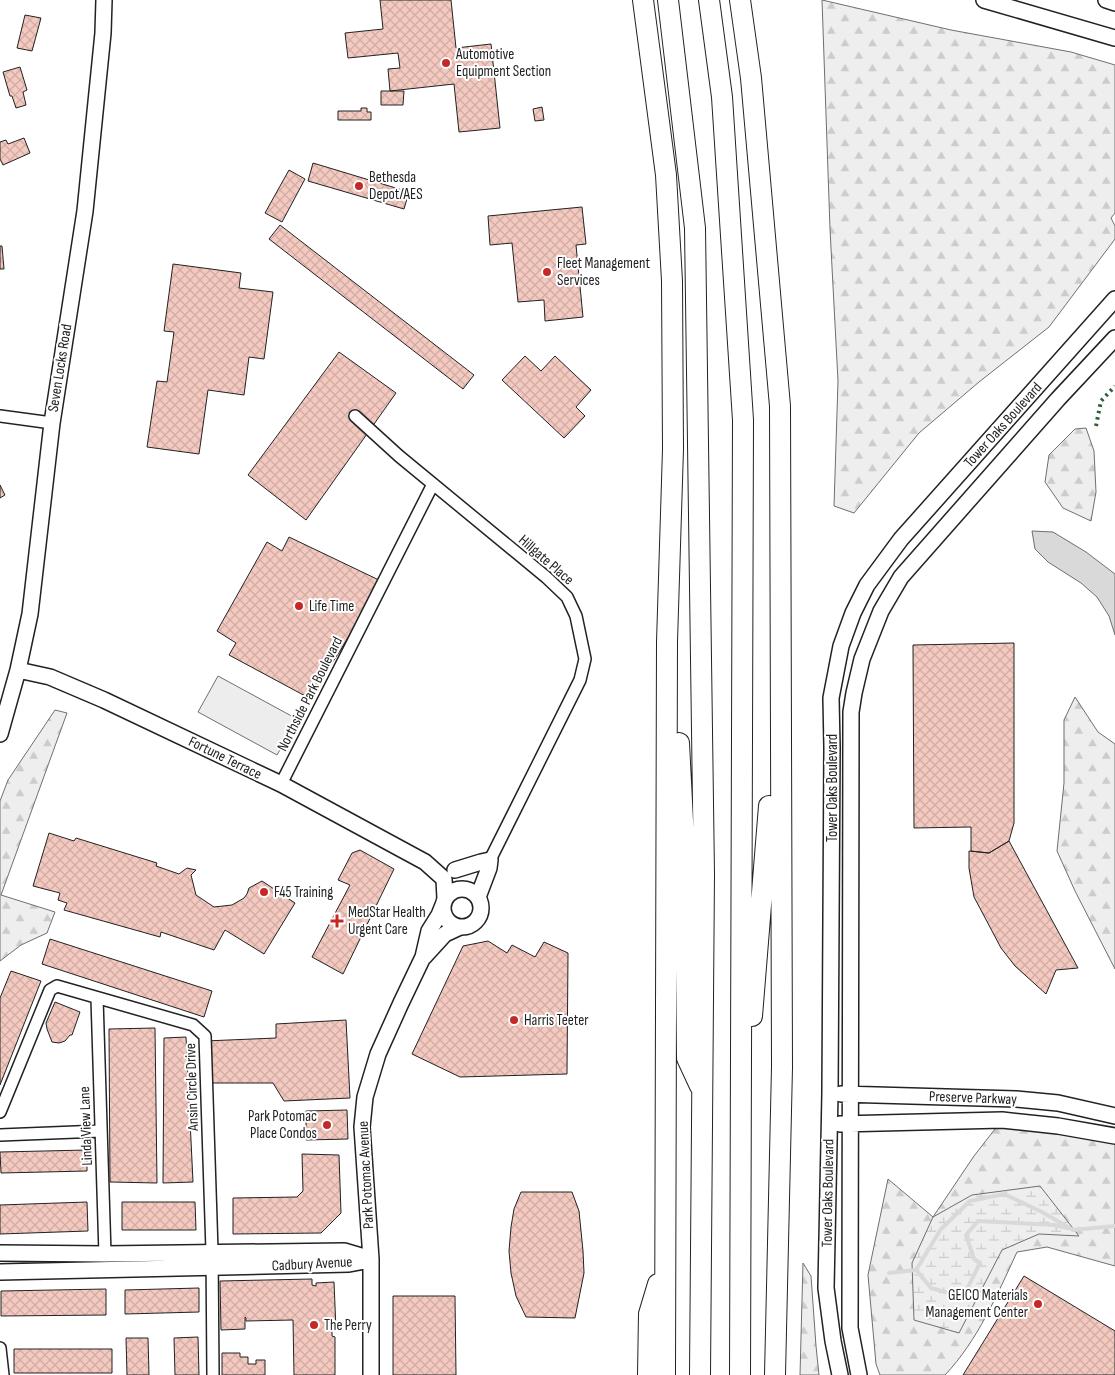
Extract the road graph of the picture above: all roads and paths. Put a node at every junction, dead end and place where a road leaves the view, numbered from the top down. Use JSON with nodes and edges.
{"nodes":[{"id":1,"x":104,"y":0,"type":"edge"},
{"id":2,"x":643,"y":0,"type":"edge"},
{"id":3,"x":668,"y":0,"type":"edge"},
{"id":4,"x":709,"y":0,"type":"edge"},
{"id":5,"x":740,"y":0,"type":"edge"},
{"id":6,"x":984,"y":0,"type":"edge"},
{"id":7,"x":1106,"y":0,"type":"edge"},
{"id":8,"x":1115,"y":3,"type":"edge"},
{"id":9,"x":1115,"y":38,"type":"edge"},
{"id":10,"x":1115,"y":299,"type":"edge"},
{"id":11,"x":1115,"y":338,"type":"edge"},
{"id":12,"x":0,"y":416,"type":"edge"},
{"id":13,"x":355,"y":416,"type":"dead end"},
{"id":14,"x":52,"y":423,"type":"junction"},
{"id":15,"x":434,"y":484,"type":"junction"},
{"id":16,"x":667,"y":642,"type":"junction"},
{"id":17,"x":781,"y":667,"type":"junction"},
{"id":18,"x":18,"y":670,"type":"junction"},
{"id":19,"x":0,"y":734,"type":"edge"},
{"id":20,"x":281,"y":784,"type":"junction"},
{"id":21,"x":490,"y":860,"type":"junction"},
{"id":22,"x":425,"y":862,"type":"junction"},
{"id":23,"x":455,"y":870,"type":"junction"},
{"id":24,"x":472,"y":893,"type":"junction"},
{"id":25,"x":444,"y":902,"type":"junction"},
{"id":26,"x":460,"y":927,"type":"junction"},
{"id":27,"x":423,"y":957,"type":"junction"},
{"id":28,"x":97,"y":998,"type":"junction"},
{"id":29,"x":703,"y":1093,"type":"junction"},
{"id":30,"x":830,"y":1093,"type":"junction"},
{"id":31,"x":850,"y":1095,"type":"junction"},
{"id":32,"x":0,"y":1112,"type":"edge"},
{"id":33,"x":1115,"y":1116,"type":"edge"},
{"id":34,"x":829,"y":1124,"type":"junction"},
{"id":35,"x":850,"y":1124,"type":"junction"},
{"id":36,"x":101,"y":1131,"type":"junction"},
{"id":37,"x":0,"y":1135,"type":"edge"},
{"id":38,"x":1115,"y":1136,"type":"edge"},
{"id":39,"x":740,"y":1173,"type":"junction"},
{"id":40,"x":212,"y":1251,"type":"junction"},
{"id":41,"x":0,"y":1253,"type":"edge"},
{"id":42,"x":105,"y":1254,"type":"junction"},
{"id":43,"x":371,"y":1260,"type":"junction"},
{"id":44,"x":664,"y":1263,"type":"junction"},
{"id":45,"x":212,"y":1268,"type":"junction"},
{"id":46,"x":0,"y":1272,"type":"edge"},
{"id":47,"x":0,"y":1348,"type":"edge"},
{"id":48,"x":3,"y":1375,"type":"edge"},
{"id":49,"x":213,"y":1375,"type":"edge"},
{"id":50,"x":371,"y":1375,"type":"edge"},
{"id":51,"x":648,"y":1375,"type":"edge"},
{"id":52,"x":665,"y":1375,"type":"edge"},
{"id":53,"x":700,"y":1375,"type":"edge"},
{"id":54,"x":740,"y":1375,"type":"edge"},
{"id":55,"x":775,"y":1375,"type":"edge"},
{"id":56,"x":840,"y":1375,"type":"edge"},
{"id":57,"x":859,"y":1375,"type":"edge"}],
"edges":[{"from":1,"to":14,"type":"street","name":"Seven Locks Road"},
{"from":2,"to":16,"type":"highway"},
{"from":3,"to":29,"type":"highway"},
{"from":4,"to":39,"type":"highway"},
{"from":5,"to":17,"type":"highway"},
{"from":6,"to":9,"type":"street"},
{"from":7,"to":8,"type":"street"},
{"from":10,"to":30,"type":"street","name":"Tower Oaks Boulevard"},
{"from":11,"to":31,"type":"street","name":"Tower Oaks Boulevard"},
{"from":12,"to":14,"type":"street"},
{"from":13,"to":15,"type":"street","name":"Hillgate Place"},
{"from":14,"to":18,"type":"street","name":"Seven Locks Road"},
{"from":15,"to":20,"type":"street","name":"Northside Park Boulevard"},
{"from":15,"to":21,"type":"street","name":"Hillgate Place"},
{"from":16,"to":29,"type":"highway"},
{"from":16,"to":44,"type":"highway"},
{"from":17,"to":39,"type":"highway"},
{"from":17,"to":55,"type":"highway"},
{"from":18,"to":19,"type":"street","name":"Seven Locks Road"},
{"from":18,"to":20,"type":"street","name":"Fortune Terrace"},
{"from":20,"to":22,"type":"street","name":"Fortune Terrace"},
{"from":21,"to":23,"type":"street"},
{"from":21,"to":24,"type":"street"},
{"from":22,"to":23,"type":"street","name":"Fortune Terrace"},
{"from":22,"to":25,"type":"street","name":"Fortune Terrace"},
{"from":23,"to":24,"type":"street"},
{"from":24,"to":25,"type":"street"},
{"from":24,"to":26,"type":"street"},
{"from":25,"to":26,"type":"street"},
{"from":25,"to":27,"type":"street"},
{"from":26,"to":27,"type":"street"},
{"from":27,"to":43,"type":"street","name":"Park Potomac Avenue"},
{"from":28,"to":32,"type":"street","name":"Ansin Circle Drive"},
{"from":28,"to":36,"type":"street","name":"Linda View Lane"},
{"from":28,"to":40,"type":"street","name":"Ansin Circle Drive"},
{"from":29,"to":53,"type":"highway"},
{"from":30,"to":31,"type":"street","name":"Preserve Parkway"},
{"from":30,"to":34,"type":"street","name":"Tower Oaks Boulevard"},
{"from":31,"to":33,"type":"street","name":"Preserve Parkway"},
{"from":31,"to":35,"type":"street","name":"Tower Oaks Boulevard"},
{"from":34,"to":35,"type":"street","name":"Preserve Parkway"},
{"from":34,"to":56,"type":"street","name":"Tower Oaks Boulevard"},
{"from":35,"to":38,"type":"street","name":"Preserve Parkway"},
{"from":35,"to":57,"type":"street","name":"Tower Oaks Boulevard"},
{"from":36,"to":37,"type":"street"},
{"from":36,"to":42,"type":"street","name":"Linda View Lane"},
{"from":39,"to":54,"type":"highway"},
{"from":40,"to":42,"type":"street","name":"Cadbury Avenue"},
{"from":40,"to":43,"type":"street","name":"Cadbury Avenue"},
{"from":40,"to":45,"type":"street","name":"Ansin Circle Drive"},
{"from":41,"to":42,"type":"street","name":"Cadbury Avenue"},
{"from":43,"to":45,"type":"street","name":"Cadbury Avenue"},
{"from":43,"to":50,"type":"street","name":"Park Potomac Avenue"},
{"from":44,"to":51,"type":"highway"},
{"from":44,"to":52,"type":"highway"},
{"from":45,"to":46,"type":"street","name":"Cadbury Avenue"},
{"from":45,"to":49,"type":"street","name":"Ansin Circle Drive"},
{"from":47,"to":48,"type":"street"}]}
